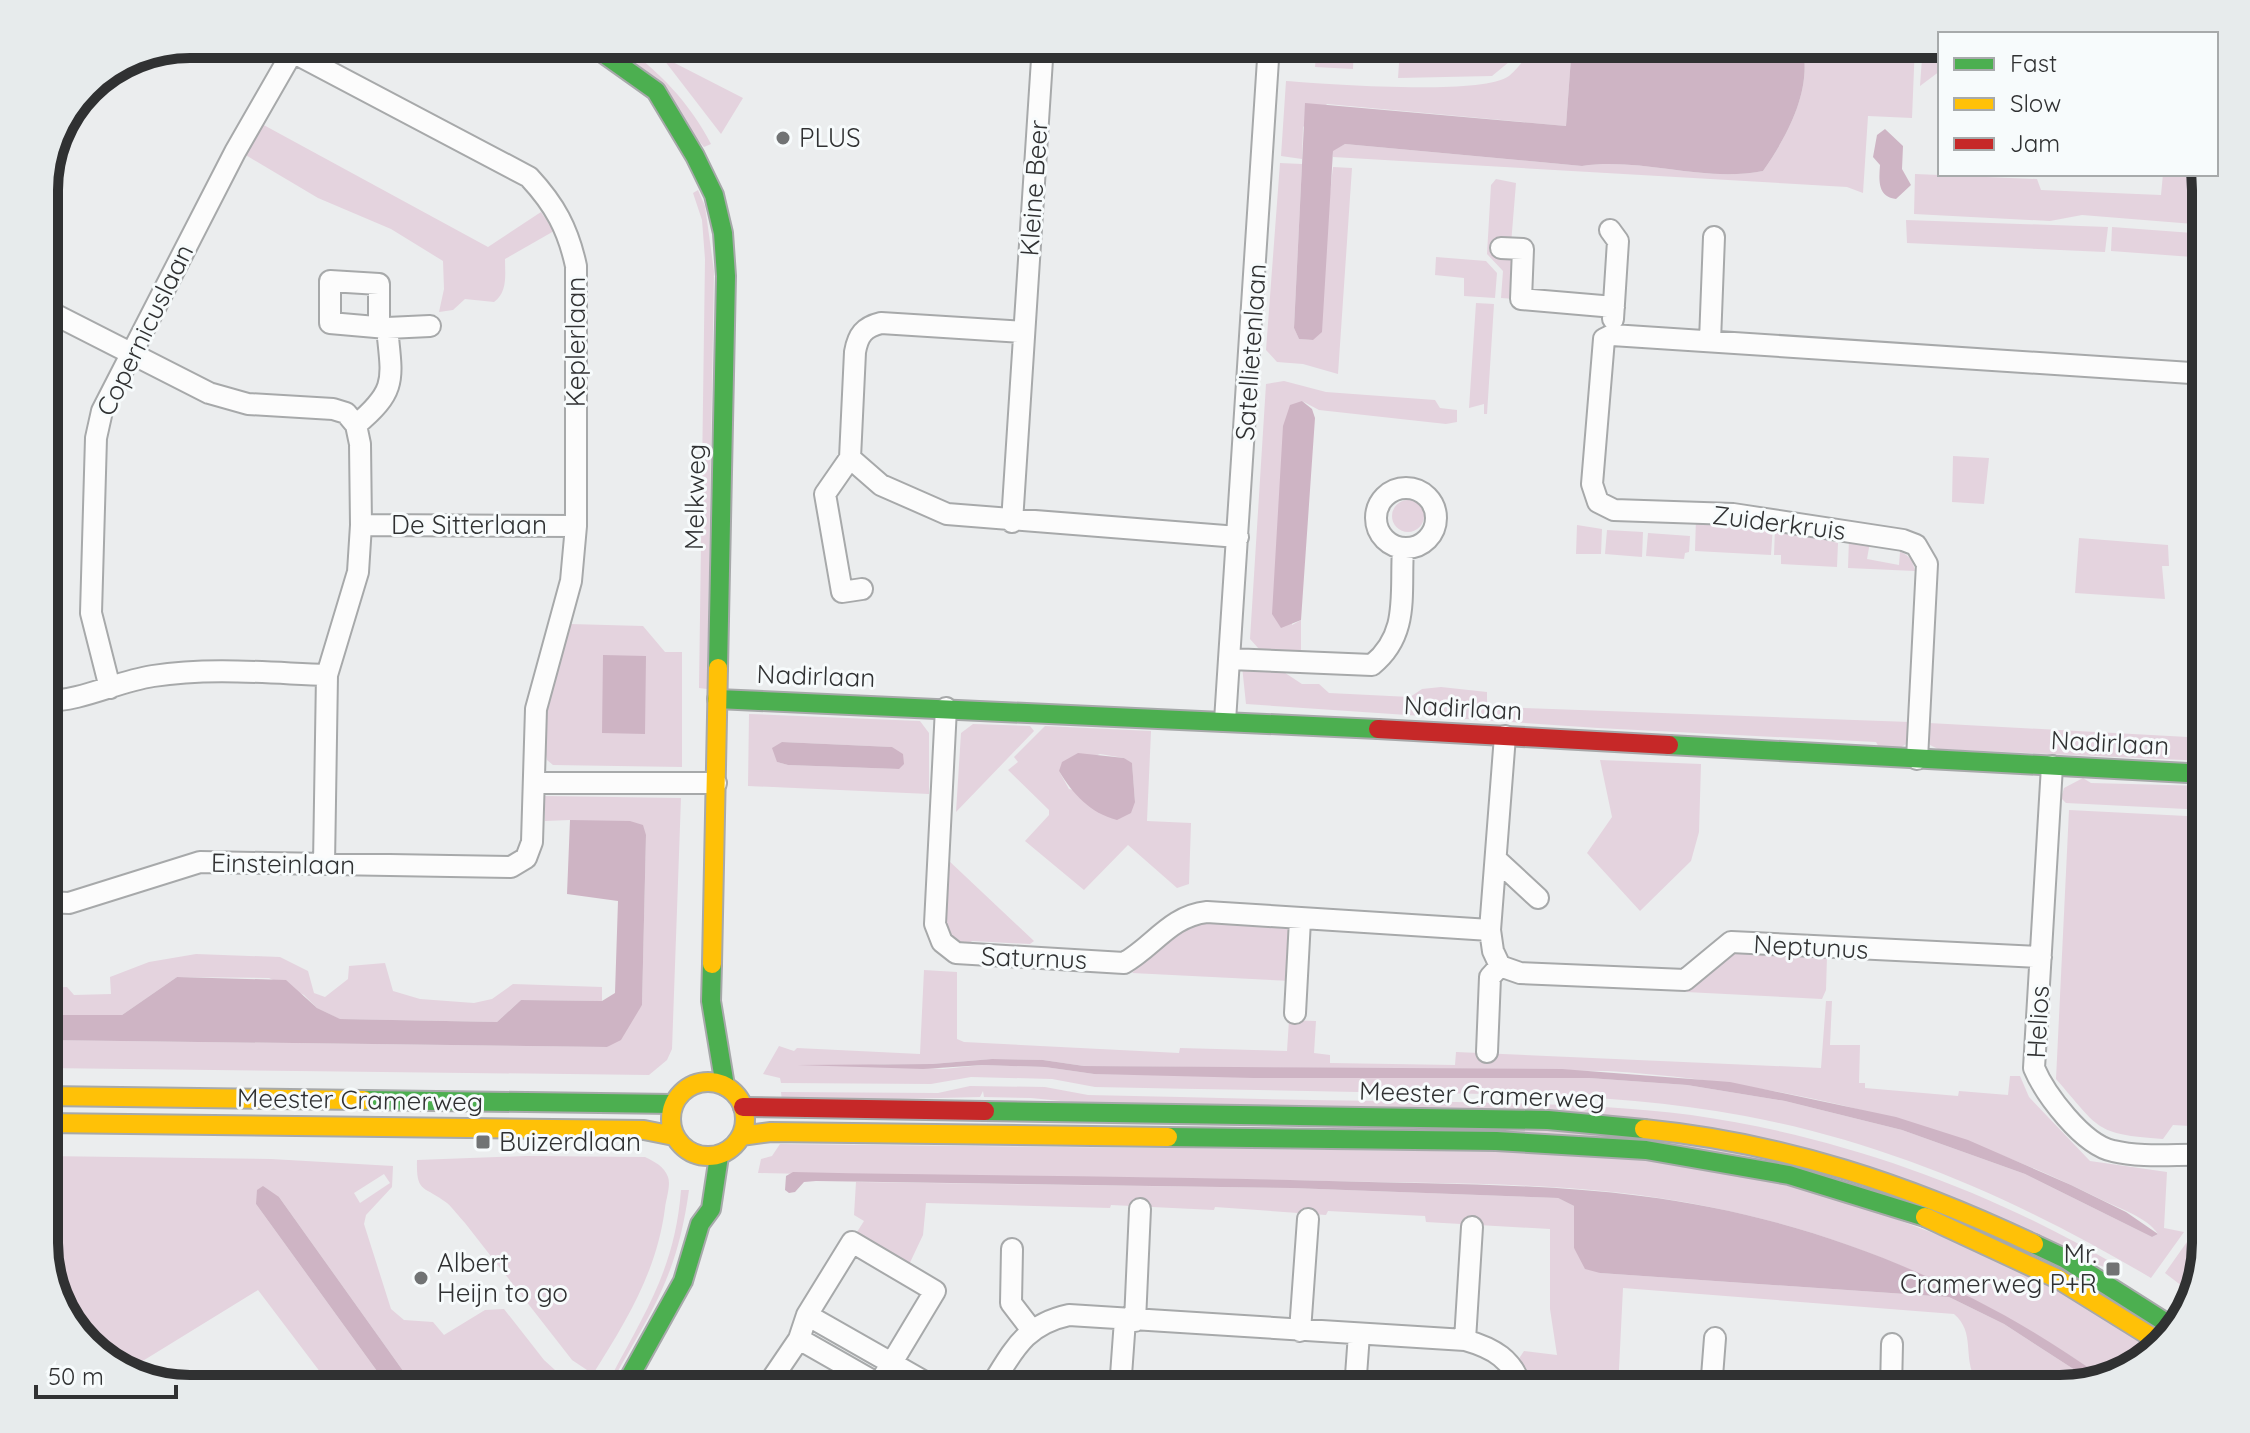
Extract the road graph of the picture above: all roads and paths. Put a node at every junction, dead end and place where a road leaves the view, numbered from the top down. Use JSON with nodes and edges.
{"nodes":[{"id":1,"x":283,"y":58,"type":"edge"},
{"id":2,"x":309,"y":58,"type":"edge"},
{"id":3,"x":610,"y":58,"type":"edge"},
{"id":4,"x":1042,"y":58,"type":"edge"},
{"id":5,"x":1268,"y":58,"type":"edge"},
{"id":6,"x":1610,"y":230,"type":"dead end"},
{"id":7,"x":1714,"y":237,"type":"dead end"},
{"id":8,"x":1501,"y":248,"type":"dead end"},
{"id":9,"x":1614,"y":307,"type":"junction"},
{"id":10,"x":58,"y":316,"type":"edge"},
{"id":11,"x":430,"y":326,"type":"dead end"},
{"id":12,"x":1024,"y":332,"type":"junction"},
{"id":13,"x":1612,"y":335,"type":"junction"},
{"id":14,"x":1710,"y":341,"type":"junction"},
{"id":15,"x":128,"y":354,"type":"junction"},
{"id":16,"x":2192,"y":373,"type":"edge"},
{"id":17,"x":356,"y":425,"type":"junction"},
{"id":18,"x":850,"y":458,"type":"junction"},
{"id":19,"x":1012,"y":522,"type":"junction"},
{"id":20,"x":361,"y":525,"type":"junction"},
{"id":21,"x":576,"y":526,"type":"junction"},
{"id":22,"x":1238,"y":537,"type":"junction"},
{"id":23,"x":1403,"y":548,"type":"dead end"},
{"id":24,"x":862,"y":589,"type":"dead end"},
{"id":25,"x":1230,"y":659,"type":"junction"},
{"id":26,"x":327,"y":675,"type":"junction"},
{"id":27,"x":110,"y":688,"type":"junction"},
{"id":28,"x":717,"y":699,"type":"junction"},
{"id":29,"x":58,"y":701,"type":"edge"},
{"id":30,"x":946,"y":708,"type":"junction"},
{"id":31,"x":1225,"y":721,"type":"junction"},
{"id":32,"x":1505,"y":736,"type":"junction"},
{"id":33,"x":1917,"y":759,"type":"junction"},
{"id":34,"x":2052,"y":766,"type":"junction"},
{"id":35,"x":2192,"y":773,"type":"edge"},
{"id":36,"x":534,"y":783,"type":"junction"},
{"id":37,"x":716,"y":783,"type":"junction"},
{"id":38,"x":526,"y":858,"type":"joint"},
{"id":39,"x":1498,"y":861,"type":"junction"},
{"id":40,"x":324,"y":864,"type":"junction"},
{"id":41,"x":1538,"y":898,"type":"dead end"},
{"id":42,"x":58,"y":903,"type":"edge"},
{"id":43,"x":1300,"y":920,"type":"junction"},
{"id":44,"x":1490,"y":930,"type":"junction"},
{"id":45,"x":2041,"y":957,"type":"junction"},
{"id":46,"x":1500,"y":966,"type":"junction"},
{"id":47,"x":711,"y":1001,"type":"junction"},
{"id":48,"x":1295,"y":1013,"type":"dead end"},
{"id":49,"x":1487,"y":1052,"type":"dead end"},
{"id":50,"x":698,"y":1069,"type":"junction"},
{"id":51,"x":725,"y":1086,"type":"junction"},
{"id":52,"x":58,"y":1096,"type":"edge"},
{"id":53,"x":673,"y":1104,"type":"junction"},
{"id":54,"x":743,"y":1107,"type":"junction"},
{"id":55,"x":58,"y":1123,"type":"edge"},
{"id":56,"x":674,"y":1136,"type":"junction"},
{"id":57,"x":741,"y":1136,"type":"junction"},
{"id":58,"x":2192,"y":1154,"type":"edge"},
{"id":59,"x":719,"y":1156,"type":"junction"},
{"id":60,"x":695,"y":1168,"type":"junction"},
{"id":61,"x":1140,"y":1209,"type":"dead end"},
{"id":62,"x":1308,"y":1219,"type":"dead end"},
{"id":63,"x":700,"y":1224,"type":"junction"},
{"id":64,"x":1472,"y":1227,"type":"dead end"},
{"id":65,"x":1012,"y":1249,"type":"dead end"},
{"id":66,"x":807,"y":1315,"type":"junction"},
{"id":67,"x":1130,"y":1320,"type":"junction"},
{"id":68,"x":2165,"y":1322,"type":"edge"},
{"id":69,"x":1031,"y":1329,"type":"junction"},
{"id":70,"x":1300,"y":1331,"type":"junction"},
{"id":71,"x":1359,"y":1334,"type":"junction"},
{"id":72,"x":2152,"y":1337,"type":"edge"},
{"id":73,"x":1715,"y":1338,"type":"dead end"},
{"id":74,"x":799,"y":1339,"type":"junction"},
{"id":75,"x":1465,"y":1340,"type":"junction"},
{"id":76,"x":1892,"y":1344,"type":"dead end"},
{"id":77,"x":891,"y":1363,"type":"junction"},
{"id":78,"x":631,"y":1375,"type":"edge"},
{"id":79,"x":775,"y":1375,"type":"edge"},
{"id":80,"x":858,"y":1375,"type":"edge"},
{"id":81,"x":884,"y":1375,"type":"edge"},
{"id":82,"x":912,"y":1375,"type":"edge"},
{"id":83,"x":999,"y":1375,"type":"edge"},
{"id":84,"x":1122,"y":1375,"type":"edge"},
{"id":85,"x":1356,"y":1375,"type":"edge"},
{"id":86,"x":1518,"y":1375,"type":"edge"},
{"id":87,"x":1712,"y":1375,"type":"edge"},
{"id":88,"x":1891,"y":1375,"type":"edge"}],
"edges":[{"from":1,"to":15,"type":"street","name":"Copernicuslaan"},
{"from":2,"to":21,"type":"street","name":"Keplerlaan"},
{"from":3,"to":28,"type":"main road","name":"Melkweg"},
{"from":4,"to":12,"type":"street","name":"Kleine Beer"},
{"from":5,"to":22,"type":"street","name":"Satellietenlaan"},
{"from":6,"to":9,"type":"street","name":"Zuiderkruis"},
{"from":7,"to":14,"type":"street"},
{"from":8,"to":9,"type":"street"},
{"from":9,"to":13,"type":"street","name":"Zuiderkruis"},
{"from":10,"to":15,"type":"street"},
{"from":11,"to":17,"type":"street"},
{"from":12,"to":18,"type":"street"},
{"from":12,"to":19,"type":"street","name":"Kleine Beer"},
{"from":13,"to":14,"type":"street"},
{"from":13,"to":33,"type":"street","name":"Zuiderkruis"},
{"from":14,"to":16,"type":"street"},
{"from":15,"to":17,"type":"street"},
{"from":15,"to":27,"type":"street","name":"Copernicuslaan"},
{"from":17,"to":20,"type":"street"},
{"from":18,"to":19,"type":"street"},
{"from":18,"to":24,"type":"street"},
{"from":19,"to":22,"type":"street"},
{"from":20,"to":21,"type":"street","name":"De Sitterlaan"},
{"from":20,"to":26,"type":"street"},
{"from":21,"to":36,"type":"street","name":"Keplerlaan"},
{"from":22,"to":25,"type":"street","name":"Satellietenlaan"},
{"from":23,"to":25,"type":"street"},
{"from":25,"to":31,"type":"street","name":"Satellietenlaan"},
{"from":26,"to":27,"type":"street"},
{"from":26,"to":40,"type":"street"},
{"from":27,"to":29,"type":"street"},
{"from":28,"to":30,"type":"main road","name":"Nadirlaan"},
{"from":28,"to":37,"type":"main road","name":"Melkweg"},
{"from":30,"to":31,"type":"main road","name":"Nadirlaan"},
{"from":30,"to":43,"type":"street","name":"Saturnus"},
{"from":31,"to":32,"type":"main road","name":"Nadirlaan"},
{"from":32,"to":33,"type":"main road","name":"Nadirlaan"},
{"from":32,"to":39,"type":"street"},
{"from":33,"to":34,"type":"main road","name":"Nadirlaan"},
{"from":34,"to":35,"type":"main road","name":"Nadirlaan"},
{"from":34,"to":45,"type":"street","name":"Helios"},
{"from":36,"to":37,"type":"street"},
{"from":36,"to":38,"type":"street","name":"Keplerlaan"},
{"from":37,"to":47,"type":"main road","name":"Melkweg"},
{"from":38,"to":40,"type":"street","name":"Einsteinlaan"},
{"from":39,"to":41,"type":"street"},
{"from":39,"to":44,"type":"street"},
{"from":40,"to":42,"type":"street","name":"Einsteinlaan"},
{"from":43,"to":44,"type":"street","name":"Saturnus"},
{"from":43,"to":48,"type":"street"},
{"from":44,"to":46,"type":"street"},
{"from":45,"to":46,"type":"street","name":"Neptunus"},
{"from":45,"to":58,"type":"street","name":"Helios"},
{"from":46,"to":49,"type":"street"},
{"from":47,"to":50,"type":"main road","name":"Melkweg"},
{"from":47,"to":51,"type":"main road","name":"Melkweg"},
{"from":50,"to":51,"type":"main road"},
{"from":50,"to":53,"type":"main road"},
{"from":51,"to":54,"type":"main road"},
{"from":52,"to":53,"type":"main road","name":"Meester Cramerweg"},
{"from":53,"to":56,"type":"main road"},
{"from":54,"to":57,"type":"main road"},
{"from":54,"to":68,"type":"main road","name":"Meester Cramerweg"},
{"from":55,"to":56,"type":"main road","name":"Meester Cramerweg"},
{"from":56,"to":60,"type":"main road"},
{"from":57,"to":59,"type":"main road"},
{"from":57,"to":72,"type":"main road","name":"Meester Cramerweg"},
{"from":59,"to":60,"type":"main road"},
{"from":59,"to":63,"type":"main road"},
{"from":60,"to":63,"type":"main road"},
{"from":61,"to":67,"type":"street"},
{"from":62,"to":70,"type":"street"},
{"from":63,"to":78,"type":"main road"},
{"from":64,"to":75,"type":"street"},
{"from":65,"to":69,"type":"street"},
{"from":66,"to":74,"type":"street"},
{"from":66,"to":77,"type":"street"},
{"from":66,"to":77,"type":"street"},
{"from":67,"to":69,"type":"street"},
{"from":67,"to":70,"type":"street"},
{"from":67,"to":84,"type":"street"},
{"from":69,"to":83,"type":"street"},
{"from":70,"to":71,"type":"street"},
{"from":71,"to":75,"type":"street"},
{"from":71,"to":85,"type":"street"},
{"from":73,"to":87,"type":"street"},
{"from":74,"to":79,"type":"street"},
{"from":74,"to":80,"type":"street"},
{"from":75,"to":86,"type":"street"},
{"from":76,"to":88,"type":"street"},
{"from":77,"to":81,"type":"street"},
{"from":77,"to":82,"type":"street"}]}
